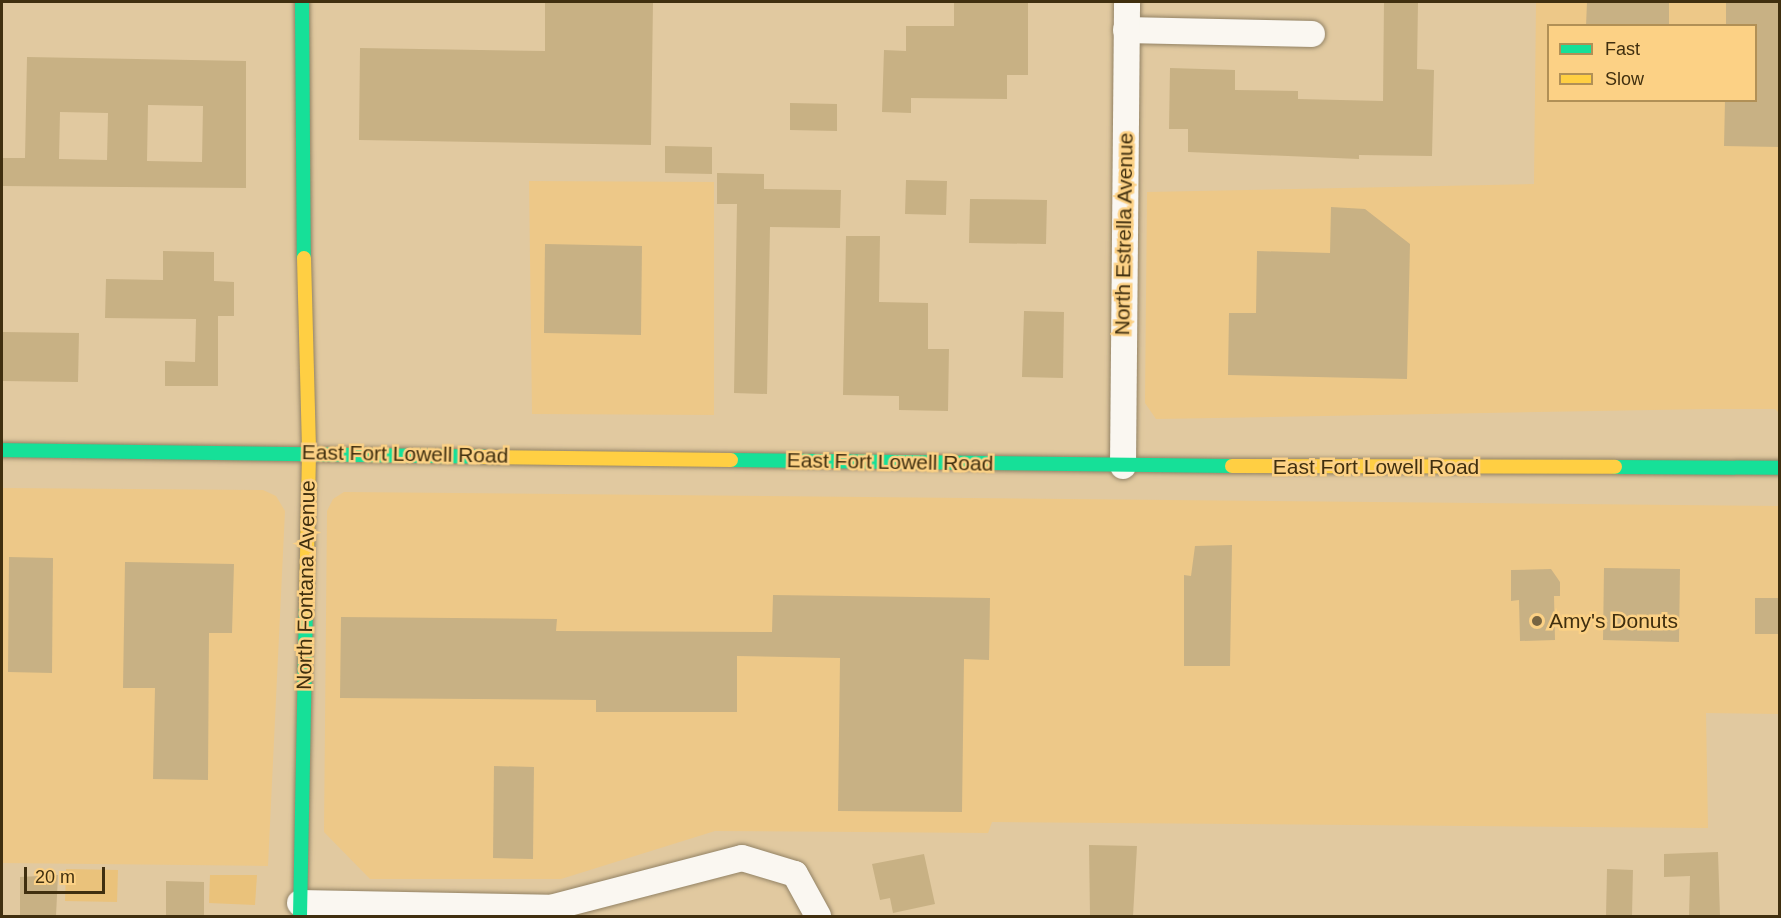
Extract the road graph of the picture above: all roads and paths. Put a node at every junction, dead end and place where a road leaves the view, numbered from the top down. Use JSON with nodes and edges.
{"nodes":[{"id":1,"x":302,"y":2,"type":"edge"},
{"id":2,"x":1127,"y":2,"type":"edge"},
{"id":3,"x":1126,"y":30,"type":"junction"},
{"id":4,"x":1312,"y":34,"type":"dead end"},
{"id":5,"x":2,"y":450,"type":"edge"},
{"id":6,"x":309,"y":452,"type":"junction"},
{"id":7,"x":1123,"y":466,"type":"junction"},
{"id":8,"x":1779,"y":468,"type":"edge"},
{"id":9,"x":300,"y":910,"type":"edge"},
{"id":10,"x":818,"y":916,"type":"edge"}],
"edges":[{"from":1,"to":6,"type":"main road","name":"North Fontana Avenue"},
{"from":2,"to":3,"type":"street","name":"North Estrella Avenue"},
{"from":3,"to":4,"type":"street"},
{"from":3,"to":7,"type":"street","name":"North Estrella Avenue"},
{"from":5,"to":6,"type":"main road","name":"East Fort Lowell Road"},
{"from":6,"to":7,"type":"main road","name":"East Fort Lowell Road"},
{"from":6,"to":9,"type":"main road","name":"North Fontana Avenue"},
{"from":7,"to":8,"type":"main road","name":"East Fort Lowell Road"},
{"from":9,"to":10,"type":"street"}]}
